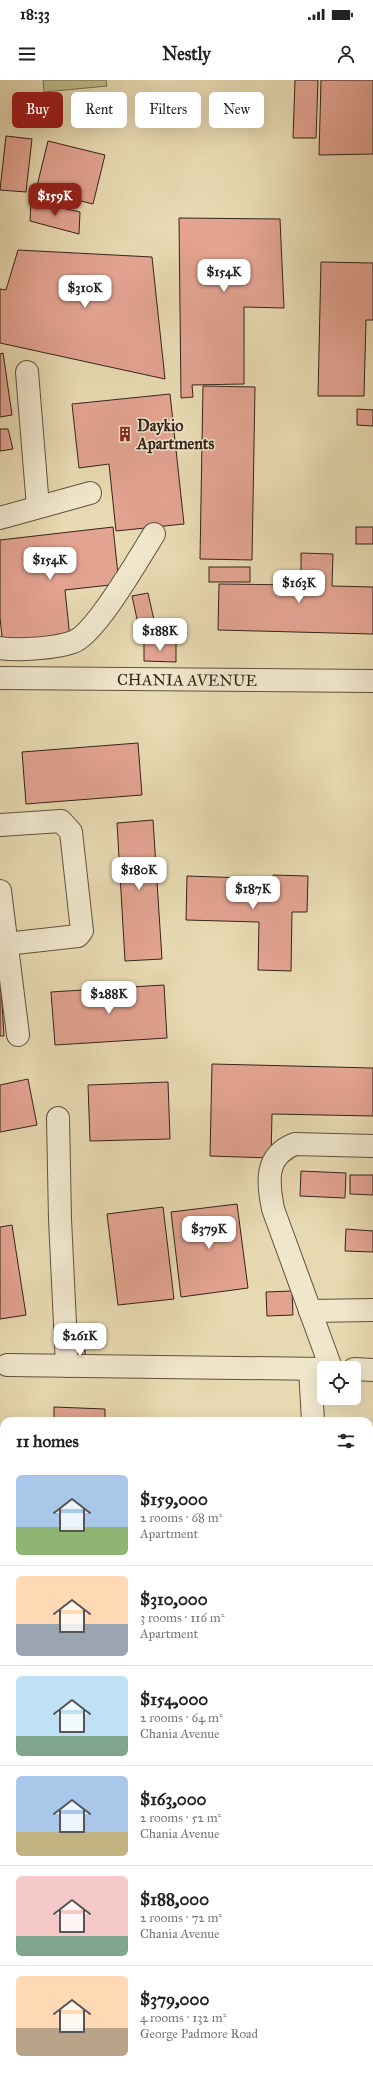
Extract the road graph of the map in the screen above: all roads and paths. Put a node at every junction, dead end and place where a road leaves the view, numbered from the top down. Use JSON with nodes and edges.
{"nodes":[{"id":1,"x":28,"y":372,"type":"dead end"},
{"id":2,"x":90,"y":493,"type":"dead end"},
{"id":3,"x":38,"y":507,"type":"junction"},
{"id":4,"x":0,"y":518,"type":"edge"},
{"id":5,"x":154,"y":534,"type":"dead end"},
{"id":6,"x":0,"y":648,"type":"edge"},
{"id":7,"x":0,"y":678,"type":"edge"},
{"id":8,"x":373,"y":681,"type":"edge"},
{"id":9,"x":0,"y":825,"type":"edge"},
{"id":10,"x":0,"y":891,"type":"edge"},
{"id":11,"x":6,"y":944,"type":"junction"},
{"id":12,"x":18,"y":1035,"type":"dead end"},
{"id":13,"x":58,"y":1118,"type":"dead end"},
{"id":14,"x":373,"y":1146,"type":"edge"},
{"id":15,"x":373,"y":1310,"type":"edge"},
{"id":16,"x":310,"y":1311,"type":"junction"},
{"id":17,"x":320,"y":1361,"type":"edge"},
{"id":18,"x":7,"y":1365,"type":"dead end"},
{"id":19,"x":67,"y":1366,"type":"junction"},
{"id":20,"x":317,"y":1369,"type":"edge"},
{"id":21,"x":361,"y":1370,"type":"edge"},
{"id":22,"x":373,"y":1370,"type":"edge"},
{"id":23,"x":317,"y":1398,"type":"edge"},
{"id":24,"x":314,"y":1417,"type":"edge"}],
"edges":[{"from":1,"to":3,"type":"street"},
{"from":2,"to":3,"type":"street"},
{"from":3,"to":4,"type":"street"},
{"from":5,"to":6,"type":"street"},
{"from":7,"to":8,"type":"street","name":"CHANIA AVENUE"},
{"from":9,"to":11,"type":"street"},
{"from":10,"to":11,"type":"street"},
{"from":11,"to":12,"type":"street"},
{"from":13,"to":19,"type":"street"},
{"from":14,"to":16,"type":"street"},
{"from":15,"to":16,"type":"street"},
{"from":16,"to":17,"type":"street"},
{"from":18,"to":19,"type":"street"},
{"from":19,"to":20,"type":"street"},
{"from":21,"to":22,"type":"street"},
{"from":23,"to":24,"type":"street"}]}
